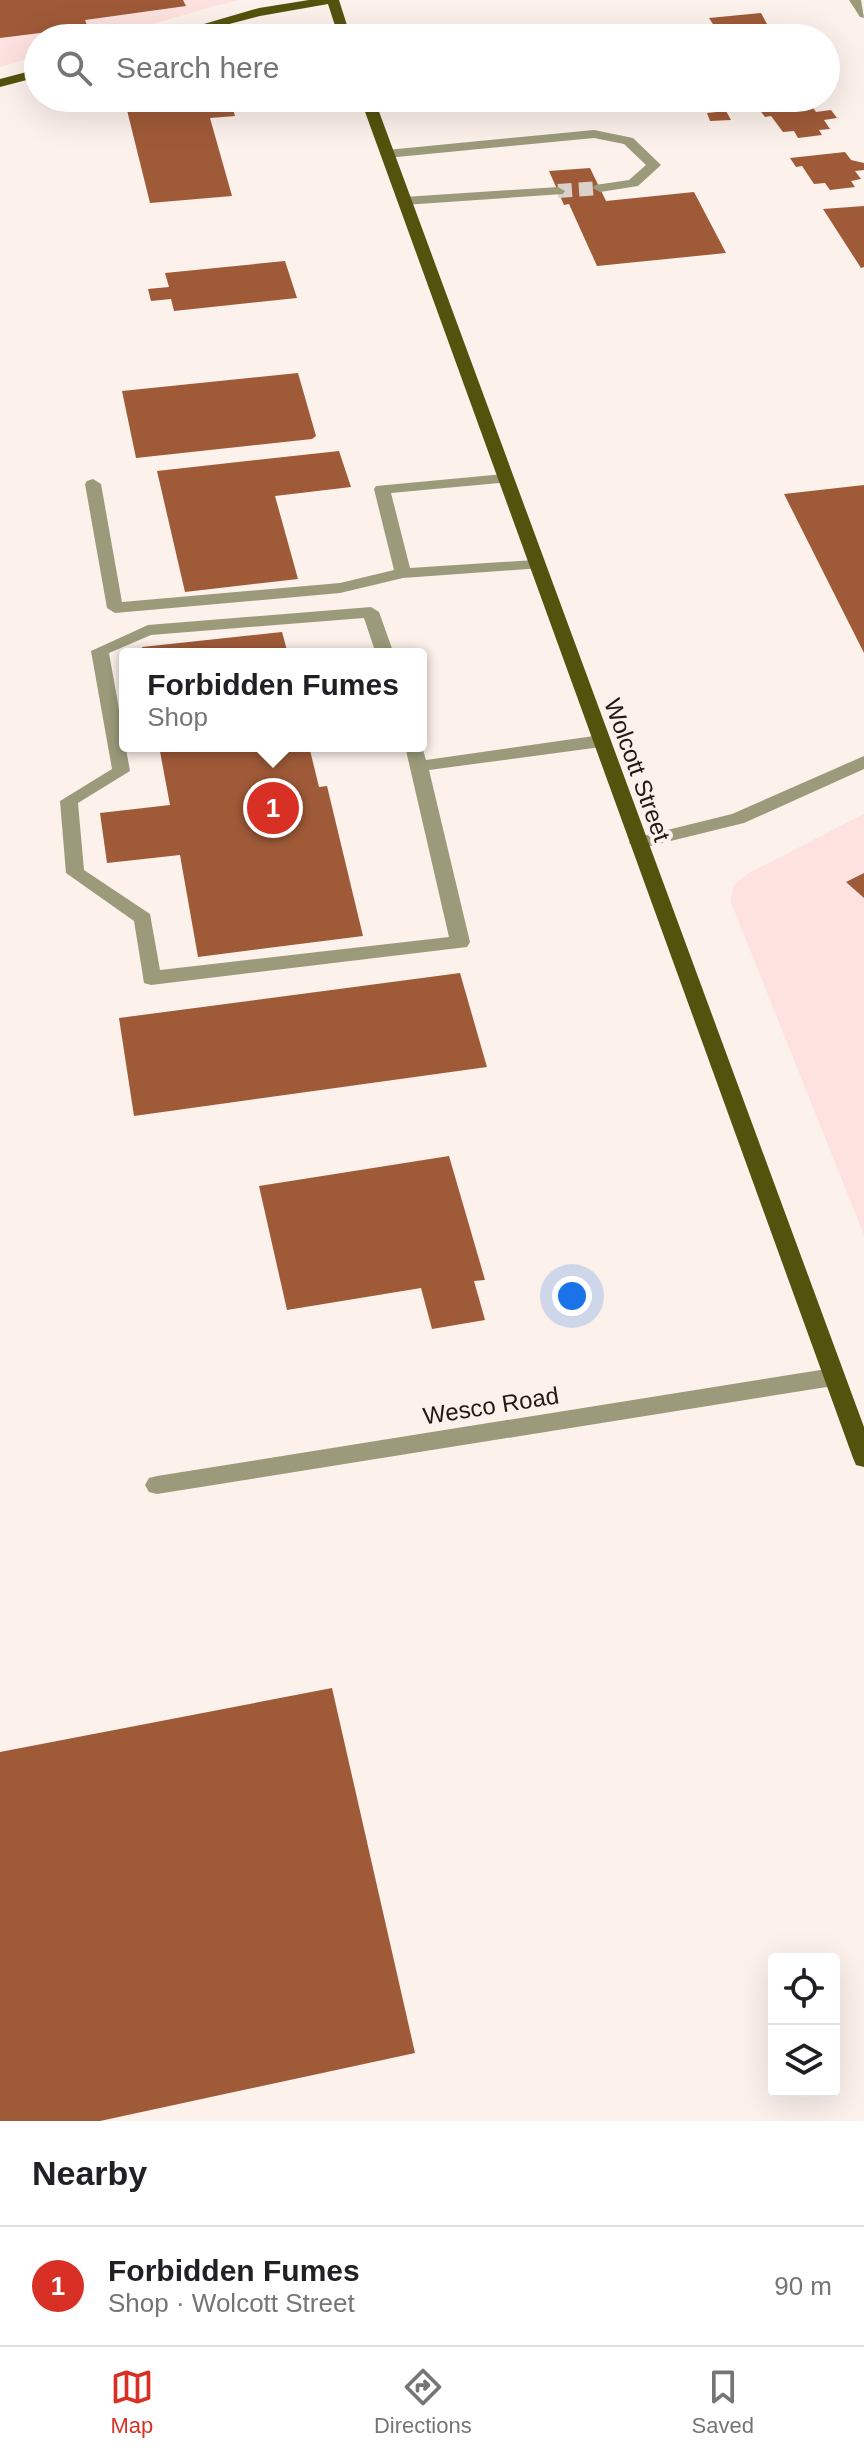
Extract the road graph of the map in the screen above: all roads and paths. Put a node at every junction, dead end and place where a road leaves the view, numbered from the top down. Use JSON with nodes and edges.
{"nodes":[{"id":1,"x":332,"y":0,"type":"edge"},
{"id":2,"x":855,"y":0,"type":"edge"},
{"id":3,"x":864,"y":14,"type":"edge"},
{"id":4,"x":214,"y":24,"type":"edge"},
{"id":5,"x":340,"y":24,"type":"edge"},
{"id":6,"x":24,"y":77,"type":"edge"},
{"id":7,"x":0,"y":83,"type":"edge"},
{"id":8,"x":372,"y":112,"type":"edge"},
{"id":9,"x":387,"y":154,"type":"junction"},
{"id":10,"x":600,"y":188,"type":"tunnel mouth"},
{"id":11,"x":558,"y":191,"type":"tunnel mouth"},
{"id":12,"x":404,"y":201,"type":"junction"},
{"id":13,"x":504,"y":479,"type":"junction"},
{"id":14,"x":93,"y":484,"type":"dead end"},
{"id":15,"x":535,"y":565,"type":"junction"},
{"id":16,"x":403,"y":573,"type":"junction"},
{"id":17,"x":383,"y":648,"type":"edge"},
{"id":18,"x":601,"y":741,"type":"junction"},
{"id":19,"x":416,"y":752,"type":"edge"},
{"id":20,"x":864,"y":762,"type":"edge"},
{"id":21,"x":420,"y":766,"type":"junction"},
{"id":22,"x":638,"y":843,"type":"junction"},
{"id":23,"x":833,"y":1377,"type":"junction"},
{"id":24,"x":864,"y":1458,"type":"edge"},
{"id":25,"x":157,"y":1485,"type":"dead end"}],
"edges":[{"from":1,"to":4,"type":"main road"},
{"from":1,"to":5,"type":"main road"},
{"from":2,"to":3,"type":"street"},
{"from":6,"to":7,"type":"main road"},
{"from":8,"to":9,"type":"main road","name":"Wolcott Street"},
{"from":9,"to":10,"type":"street"},
{"from":9,"to":12,"type":"main road","name":"Wolcott Street"},
{"from":11,"to":12,"type":"street"},
{"from":12,"to":13,"type":"main road","name":"Wolcott Street"},
{"from":13,"to":15,"type":"main road","name":"Wolcott Street"},
{"from":13,"to":16,"type":"street"},
{"from":14,"to":16,"type":"street"},
{"from":15,"to":16,"type":"street"},
{"from":15,"to":18,"type":"main road","name":"Wolcott Street"},
{"from":17,"to":21,"type":"street"},
{"from":18,"to":21,"type":"street"},
{"from":18,"to":22,"type":"main road","name":"Wolcott Street"},
{"from":19,"to":21,"type":"street"},
{"from":20,"to":22,"type":"street"},
{"from":22,"to":23,"type":"main road","name":"Wolcott Street"},
{"from":23,"to":24,"type":"main road","name":"Wolcott Street"},
{"from":23,"to":25,"type":"street","name":"Wesco Road"}]}
